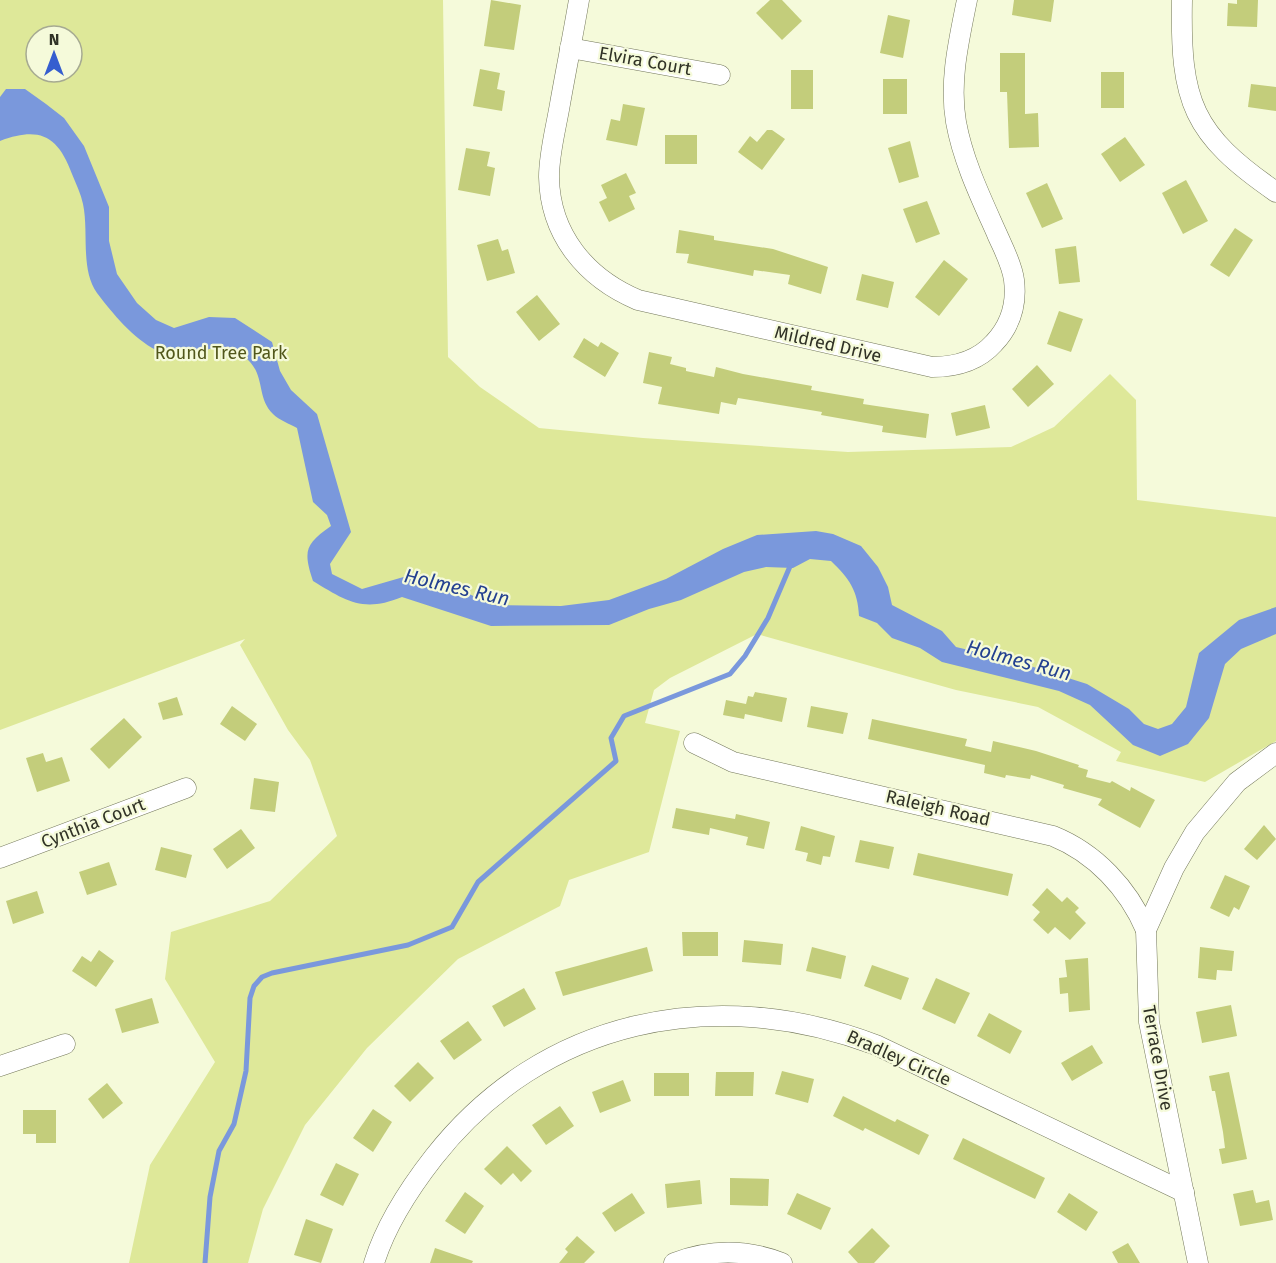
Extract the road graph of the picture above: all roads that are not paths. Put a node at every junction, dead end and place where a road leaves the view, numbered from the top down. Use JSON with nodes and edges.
{"nodes":[{"id":1,"x":579,"y":0,"type":"edge"},
{"id":2,"x":967,"y":0,"type":"edge"},
{"id":3,"x":1182,"y":0,"type":"edge"},
{"id":4,"x":570,"y":48,"type":"junction"},
{"id":5,"x":720,"y":75,"type":"dead end"},
{"id":6,"x":1276,"y":192,"type":"edge"},
{"id":7,"x":694,"y":743,"type":"dead end"},
{"id":8,"x":1276,"y":753,"type":"edge"},
{"id":9,"x":186,"y":788,"type":"dead end"},
{"id":10,"x":0,"y":858,"type":"edge"},
{"id":11,"x":1146,"y":930,"type":"junction"},
{"id":12,"x":65,"y":1044,"type":"dead end"},
{"id":13,"x":0,"y":1066,"type":"edge"},
{"id":14,"x":1184,"y":1192,"type":"junction"},
{"id":15,"x":374,"y":1263,"type":"edge"},
{"id":16,"x":674,"y":1263,"type":"edge"},
{"id":17,"x":782,"y":1263,"type":"edge"},
{"id":18,"x":1198,"y":1263,"type":"edge"}],
"edges":[{"from":1,"to":4,"type":"street","name":"Mildred Drive"},
{"from":2,"to":4,"type":"street","name":"Mildred Drive"},
{"from":3,"to":6,"type":"street"},
{"from":4,"to":5,"type":"street","name":"Elvira Court"},
{"from":7,"to":11,"type":"street","name":"Raleigh Road"},
{"from":8,"to":11,"type":"street","name":"Terrace Drive"},
{"from":9,"to":10,"type":"street","name":"Cynthia Court"},
{"from":11,"to":14,"type":"street","name":"Terrace Drive"},
{"from":12,"to":13,"type":"street"},
{"from":14,"to":15,"type":"street","name":"Bradley Circle"},
{"from":14,"to":18,"type":"street","name":"Terrace Drive"},
{"from":16,"to":17,"type":"street"}]}
